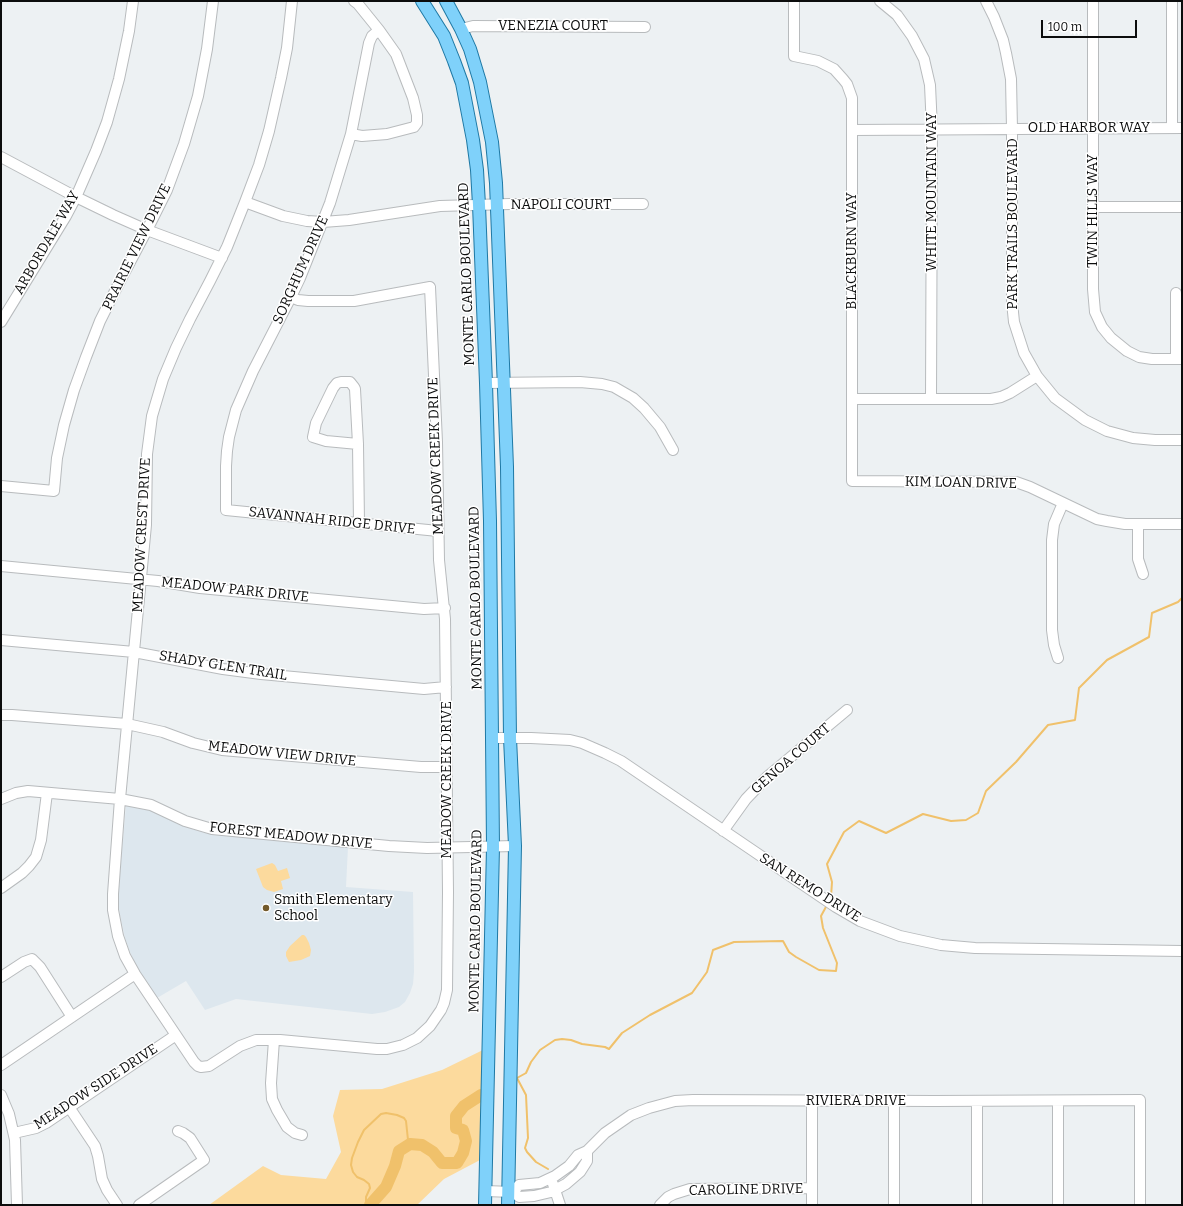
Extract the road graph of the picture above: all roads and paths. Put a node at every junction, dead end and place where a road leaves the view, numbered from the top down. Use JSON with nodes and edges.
{"nodes":[{"id":1,"x":133,"y":1,"type":"edge"},
{"id":2,"x":213,"y":1,"type":"edge"},
{"id":3,"x":292,"y":1,"type":"edge"},
{"id":4,"x":354,"y":1,"type":"edge"},
{"id":5,"x":422,"y":1,"type":"edge"},
{"id":6,"x":446,"y":1,"type":"edge"},
{"id":7,"x":794,"y":1,"type":"edge"},
{"id":8,"x":880,"y":1,"type":"edge"},
{"id":9,"x":986,"y":1,"type":"edge"},
{"id":10,"x":1093,"y":1,"type":"edge"},
{"id":11,"x":1172,"y":1,"type":"edge"},
{"id":12,"x":645,"y":27,"type":"dead end"},
{"id":13,"x":461,"y":29,"type":"junction"},
{"id":14,"x":379,"y":30,"type":"junction"},
{"id":15,"x":1093,"y":128,"type":"junction"},
{"id":16,"x":1177,"y":128,"type":"edge"},
{"id":17,"x":932,"y":129,"type":"junction"},
{"id":18,"x":1012,"y":129,"type":"junction"},
{"id":19,"x":852,"y":130,"type":"junction"},
{"id":20,"x":351,"y":134,"type":"junction"},
{"id":21,"x":3,"y":161,"type":"edge"},
{"id":22,"x":76,"y":197,"type":"junction"},
{"id":23,"x":245,"y":202,"type":"junction"},
{"id":24,"x":643,"y":204,"type":"dead end"},
{"id":25,"x":479,"y":205,"type":"junction"},
{"id":26,"x":497,"y":205,"type":"junction"},
{"id":27,"x":1093,"y":207,"type":"junction"},
{"id":28,"x":1182,"y":207,"type":"edge"},
{"id":29,"x":323,"y":222,"type":"junction"},
{"id":30,"x":147,"y":230,"type":"junction"},
{"id":31,"x":222,"y":258,"type":"junction"},
{"id":32,"x":1176,"y":293,"type":"dead end"},
{"id":33,"x":291,"y":297,"type":"junction"},
{"id":34,"x":1,"y":322,"type":"edge"},
{"id":35,"x":1179,"y":359,"type":"edge"},
{"id":36,"x":1037,"y":376,"type":"junction"},
{"id":37,"x":504,"y":382,"type":"junction"},
{"id":38,"x":486,"y":383,"type":"junction"},
{"id":39,"x":852,"y":399,"type":"junction"},
{"id":40,"x":932,"y":399,"type":"junction"},
{"id":41,"x":1182,"y":440,"type":"edge"},
{"id":42,"x":358,"y":444,"type":"junction"},
{"id":43,"x":673,"y":450,"type":"dead end"},
{"id":44,"x":852,"y":481,"type":"joint"},
{"id":45,"x":1,"y":486,"type":"edge"},
{"id":46,"x":1063,"y":503,"type":"junction"},
{"id":47,"x":226,"y":510,"type":"joint"},
{"id":48,"x":359,"y":524,"type":"junction"},
{"id":49,"x":1138,"y":524,"type":"junction"},
{"id":50,"x":1182,"y":524,"type":"edge"},
{"id":51,"x":438,"y":531,"type":"junction"},
{"id":52,"x":1,"y":566,"type":"edge"},
{"id":53,"x":1143,"y":574,"type":"dead end"},
{"id":54,"x":141,"y":580,"type":"junction"},
{"id":55,"x":445,"y":608,"type":"junction"},
{"id":56,"x":1,"y":640,"type":"edge"},
{"id":57,"x":134,"y":652,"type":"junction"},
{"id":58,"x":1058,"y":658,"type":"dead end"},
{"id":59,"x":446,"y":688,"type":"junction"},
{"id":60,"x":847,"y":710,"type":"dead end"},
{"id":61,"x":1,"y":715,"type":"edge"},
{"id":62,"x":127,"y":724,"type":"junction"},
{"id":63,"x":492,"y":738,"type":"junction"},
{"id":64,"x":510,"y":738,"type":"junction"},
{"id":65,"x":447,"y":767,"type":"junction"},
{"id":66,"x":46,"y":792,"type":"junction"},
{"id":67,"x":1,"y":799,"type":"edge"},
{"id":68,"x":120,"y":799,"type":"junction"},
{"id":69,"x":723,"y":831,"type":"junction"},
{"id":70,"x":515,"y":846,"type":"junction"},
{"id":71,"x":447,"y":847,"type":"junction"},
{"id":72,"x":493,"y":847,"type":"junction"},
{"id":73,"x":1,"y":888,"type":"edge"},
{"id":74,"x":1182,"y":951,"type":"edge"},
{"id":75,"x":135,"y":974,"type":"junction"},
{"id":76,"x":1,"y":977,"type":"edge"},
{"id":77,"x":72,"y":1016,"type":"junction"},
{"id":78,"x":176,"y":1035,"type":"junction"},
{"id":79,"x":274,"y":1040,"type":"junction"},
{"id":80,"x":1,"y":1065,"type":"edge"},
{"id":81,"x":201,"y":1067,"type":"joint"},
{"id":82,"x":1,"y":1094,"type":"edge"},
{"id":83,"x":812,"y":1100,"type":"junction"},
{"id":84,"x":894,"y":1101,"type":"junction"},
{"id":85,"x":977,"y":1101,"type":"junction"},
{"id":86,"x":1058,"y":1101,"type":"junction"},
{"id":87,"x":69,"y":1107,"type":"junction"},
{"id":88,"x":178,"y":1131,"type":"dead end"},
{"id":89,"x":14,"y":1133,"type":"junction"},
{"id":90,"x":302,"y":1135,"type":"dead end"},
{"id":91,"x":587,"y":1151,"type":"junction"},
{"id":92,"x":551,"y":1179,"type":"junction"},
{"id":93,"x":812,"y":1188,"type":"junction"},
{"id":94,"x":555,"y":1190,"type":"junction"},
{"id":95,"x":485,"y":1191,"type":"junction"},
{"id":96,"x":511,"y":1192,"type":"junction"},
{"id":97,"x":17,"y":1205,"type":"edge"},
{"id":98,"x":117,"y":1205,"type":"edge"},
{"id":99,"x":139,"y":1205,"type":"edge"},
{"id":100,"x":485,"y":1205,"type":"edge"},
{"id":101,"x":508,"y":1205,"type":"edge"},
{"id":102,"x":560,"y":1205,"type":"edge"},
{"id":103,"x":660,"y":1205,"type":"edge"},
{"id":104,"x":812,"y":1205,"type":"edge"},
{"id":105,"x":894,"y":1205,"type":"edge"},
{"id":106,"x":977,"y":1205,"type":"edge"},
{"id":107,"x":1058,"y":1205,"type":"edge"},
{"id":108,"x":1140,"y":1205,"type":"edge"}],
"edges":[{"from":1,"to":22,"type":"street","name":"ARBORDALE WAY"},
{"from":2,"to":30,"type":"street","name":"PRAIRIE VIEW DRIVE"},
{"from":3,"to":23,"type":"street","name":"MEADOW CREST DRIVE"},
{"from":4,"to":14,"type":"street"},
{"from":5,"to":25,"type":"main road","name":"MONTE CARLO BOULEVARD"},
{"from":6,"to":13,"type":"main road"},
{"from":7,"to":19,"type":"street","name":"BLACKBURN WAY"},
{"from":8,"to":17,"type":"street","name":"WHITE MOUNTAIN WAY"},
{"from":9,"to":18,"type":"street","name":"PARK TRAILS BOULEVARD"},
{"from":10,"to":15,"type":"street","name":"TWIN HILLS WAY"},
{"from":11,"to":16,"type":"street"},
{"from":12,"to":13,"type":"street","name":"VENEZIA COURT"},
{"from":13,"to":26,"type":"main road"},
{"from":14,"to":20,"type":"street","name":"SORGHUM DRIVE"},
{"from":14,"to":20,"type":"street"},
{"from":15,"to":16,"type":"street","name":"OLD HARBOR WAY"},
{"from":15,"to":18,"type":"street","name":"OLD HARBOR WAY"},
{"from":15,"to":27,"type":"street","name":"TWIN HILLS WAY"},
{"from":17,"to":18,"type":"street","name":"OLD HARBOR WAY"},
{"from":17,"to":19,"type":"street","name":"OLD HARBOR WAY"},
{"from":17,"to":40,"type":"street","name":"WHITE MOUNTAIN WAY"},
{"from":18,"to":36,"type":"street","name":"PARK TRAILS BOULEVARD"},
{"from":19,"to":39,"type":"street","name":"BLACKBURN WAY"},
{"from":20,"to":29,"type":"street","name":"SORGHUM DRIVE"},
{"from":21,"to":22,"type":"street"},
{"from":22,"to":30,"type":"street"},
{"from":22,"to":34,"type":"street","name":"ARBORDALE WAY"},
{"from":23,"to":29,"type":"street","name":"NAPOLI COURT"},
{"from":23,"to":31,"type":"street","name":"MEADOW CREST DRIVE"},
{"from":24,"to":26,"type":"street","name":"NAPOLI COURT"},
{"from":25,"to":26,"type":"street","name":"NAPOLI COURT"},
{"from":25,"to":29,"type":"street","name":"NAPOLI COURT"},
{"from":25,"to":38,"type":"main road","name":"MONTE CARLO BOULEVARD"},
{"from":26,"to":37,"type":"main road"},
{"from":27,"to":28,"type":"street"},
{"from":27,"to":35,"type":"street","name":"TWIN HILLS WAY"},
{"from":29,"to":33,"type":"street","name":"SORGHUM DRIVE"},
{"from":30,"to":31,"type":"street"},
{"from":30,"to":45,"type":"street","name":"PRAIRIE VIEW DRIVE"},
{"from":31,"to":54,"type":"street","name":"MEADOW CREST DRIVE"},
{"from":32,"to":35,"type":"street"},
{"from":33,"to":47,"type":"street","name":"SORGHUM DRIVE"},
{"from":33,"to":51,"type":"street","name":"MEADOW CREEK DRIVE"},
{"from":36,"to":40,"type":"street"},
{"from":36,"to":41,"type":"street","name":"PARK TRAILS BOULEVARD"},
{"from":37,"to":38,"type":"street"},
{"from":37,"to":43,"type":"street"},
{"from":37,"to":64,"type":"main road"},
{"from":38,"to":63,"type":"main road","name":"MONTE CARLO BOULEVARD"},
{"from":39,"to":40,"type":"street"},
{"from":39,"to":44,"type":"street","name":"BLACKBURN WAY"},
{"from":42,"to":42,"type":"street"},
{"from":42,"to":48,"type":"street"},
{"from":44,"to":46,"type":"street","name":"KIM LOAN DRIVE"},
{"from":46,"to":49,"type":"street","name":"KIM LOAN DRIVE"},
{"from":46,"to":58,"type":"street"},
{"from":47,"to":48,"type":"street","name":"SAVANNAH RIDGE DRIVE"},
{"from":48,"to":51,"type":"street","name":"SAVANNAH RIDGE DRIVE"},
{"from":49,"to":50,"type":"street","name":"KIM LOAN DRIVE"},
{"from":49,"to":53,"type":"street"},
{"from":51,"to":55,"type":"street","name":"MEADOW CREEK DRIVE"},
{"from":52,"to":54,"type":"street","name":"MEADOW PARK DRIVE"},
{"from":54,"to":55,"type":"street","name":"MEADOW PARK DRIVE"},
{"from":54,"to":57,"type":"street","name":"MEADOW CREST DRIVE"},
{"from":55,"to":59,"type":"street","name":"MEADOW CREEK DRIVE"},
{"from":56,"to":57,"type":"street","name":"SHADY GLEN TRAIL"},
{"from":57,"to":59,"type":"street","name":"SHADY GLEN TRAIL"},
{"from":57,"to":62,"type":"street","name":"MEADOW CREST DRIVE"},
{"from":59,"to":65,"type":"street","name":"MEADOW CREEK DRIVE"},
{"from":60,"to":69,"type":"street","name":"GENOA COURT"},
{"from":61,"to":62,"type":"street","name":"MEADOW VIEW DRIVE"},
{"from":62,"to":65,"type":"street","name":"MEADOW VIEW DRIVE"},
{"from":62,"to":68,"type":"street","name":"MEADOW CREST DRIVE"},
{"from":63,"to":64,"type":"street","name":"SAN REMO DRIVE"},
{"from":63,"to":72,"type":"main road","name":"MONTE CARLO BOULEVARD"},
{"from":64,"to":69,"type":"street","name":"SAN REMO DRIVE"},
{"from":64,"to":70,"type":"main road"},
{"from":65,"to":71,"type":"street","name":"MEADOW CREEK DRIVE"},
{"from":66,"to":67,"type":"street","name":"FOREST MEADOW DRIVE"},
{"from":66,"to":68,"type":"street","name":"FOREST MEADOW DRIVE"},
{"from":66,"to":73,"type":"street"},
{"from":68,"to":71,"type":"street","name":"FOREST MEADOW DRIVE"},
{"from":68,"to":75,"type":"street","name":"MEADOW CREST DRIVE"},
{"from":69,"to":74,"type":"street","name":"SAN REMO DRIVE"},
{"from":70,"to":72,"type":"street","name":"FOREST MEADOW DRIVE"},
{"from":70,"to":96,"type":"main road"},
{"from":71,"to":72,"type":"street","name":"FOREST MEADOW DRIVE"},
{"from":71,"to":79,"type":"street","name":"MEADOW CREEK DRIVE"},
{"from":72,"to":95,"type":"main road","name":"MONTE CARLO BOULEVARD"},
{"from":75,"to":77,"type":"street"},
{"from":75,"to":78,"type":"street","name":"MEADOW CREST DRIVE"},
{"from":76,"to":77,"type":"street"},
{"from":77,"to":80,"type":"street"},
{"from":78,"to":81,"type":"street","name":"MEADOW CREST DRIVE"},
{"from":78,"to":87,"type":"street","name":"MEADOW SIDE DRIVE"},
{"from":79,"to":81,"type":"street","name":"MEADOW CREEK DRIVE"},
{"from":79,"to":90,"type":"street"},
{"from":82,"to":89,"type":"street"},
{"from":83,"to":84,"type":"street","name":"RIVIERA DRIVE"},
{"from":83,"to":91,"type":"street","name":"RIVIERA DRIVE"},
{"from":83,"to":93,"type":"street"},
{"from":84,"to":85,"type":"street","name":"RIVIERA DRIVE"},
{"from":84,"to":105,"type":"street"},
{"from":85,"to":86,"type":"street","name":"RIVIERA DRIVE"},
{"from":85,"to":106,"type":"street"},
{"from":86,"to":107,"type":"street"},
{"from":86,"to":108,"type":"street","name":"RIVIERA DRIVE"},
{"from":87,"to":89,"type":"street","name":"MEADOW SIDE DRIVE"},
{"from":87,"to":98,"type":"street"},
{"from":88,"to":99,"type":"street"},
{"from":89,"to":97,"type":"street"},
{"from":91,"to":92,"type":"street","name":"RIVIERA DRIVE"},
{"from":91,"to":94,"type":"street","name":"RIVIERA DRIVE"},
{"from":92,"to":94,"type":"street"},
{"from":92,"to":96,"type":"street","name":"RIVIERA DRIVE"},
{"from":93,"to":103,"type":"street","name":"CAROLINE DRIVE"},
{"from":93,"to":104,"type":"street"},
{"from":94,"to":96,"type":"street","name":"RIVIERA DRIVE"},
{"from":94,"to":102,"type":"street"},
{"from":95,"to":96,"type":"street","name":"RIVIERA DRIVE"},
{"from":95,"to":100,"type":"main road","name":"MONTE CARLO BOULEVARD"},
{"from":96,"to":101,"type":"main road"}]}
